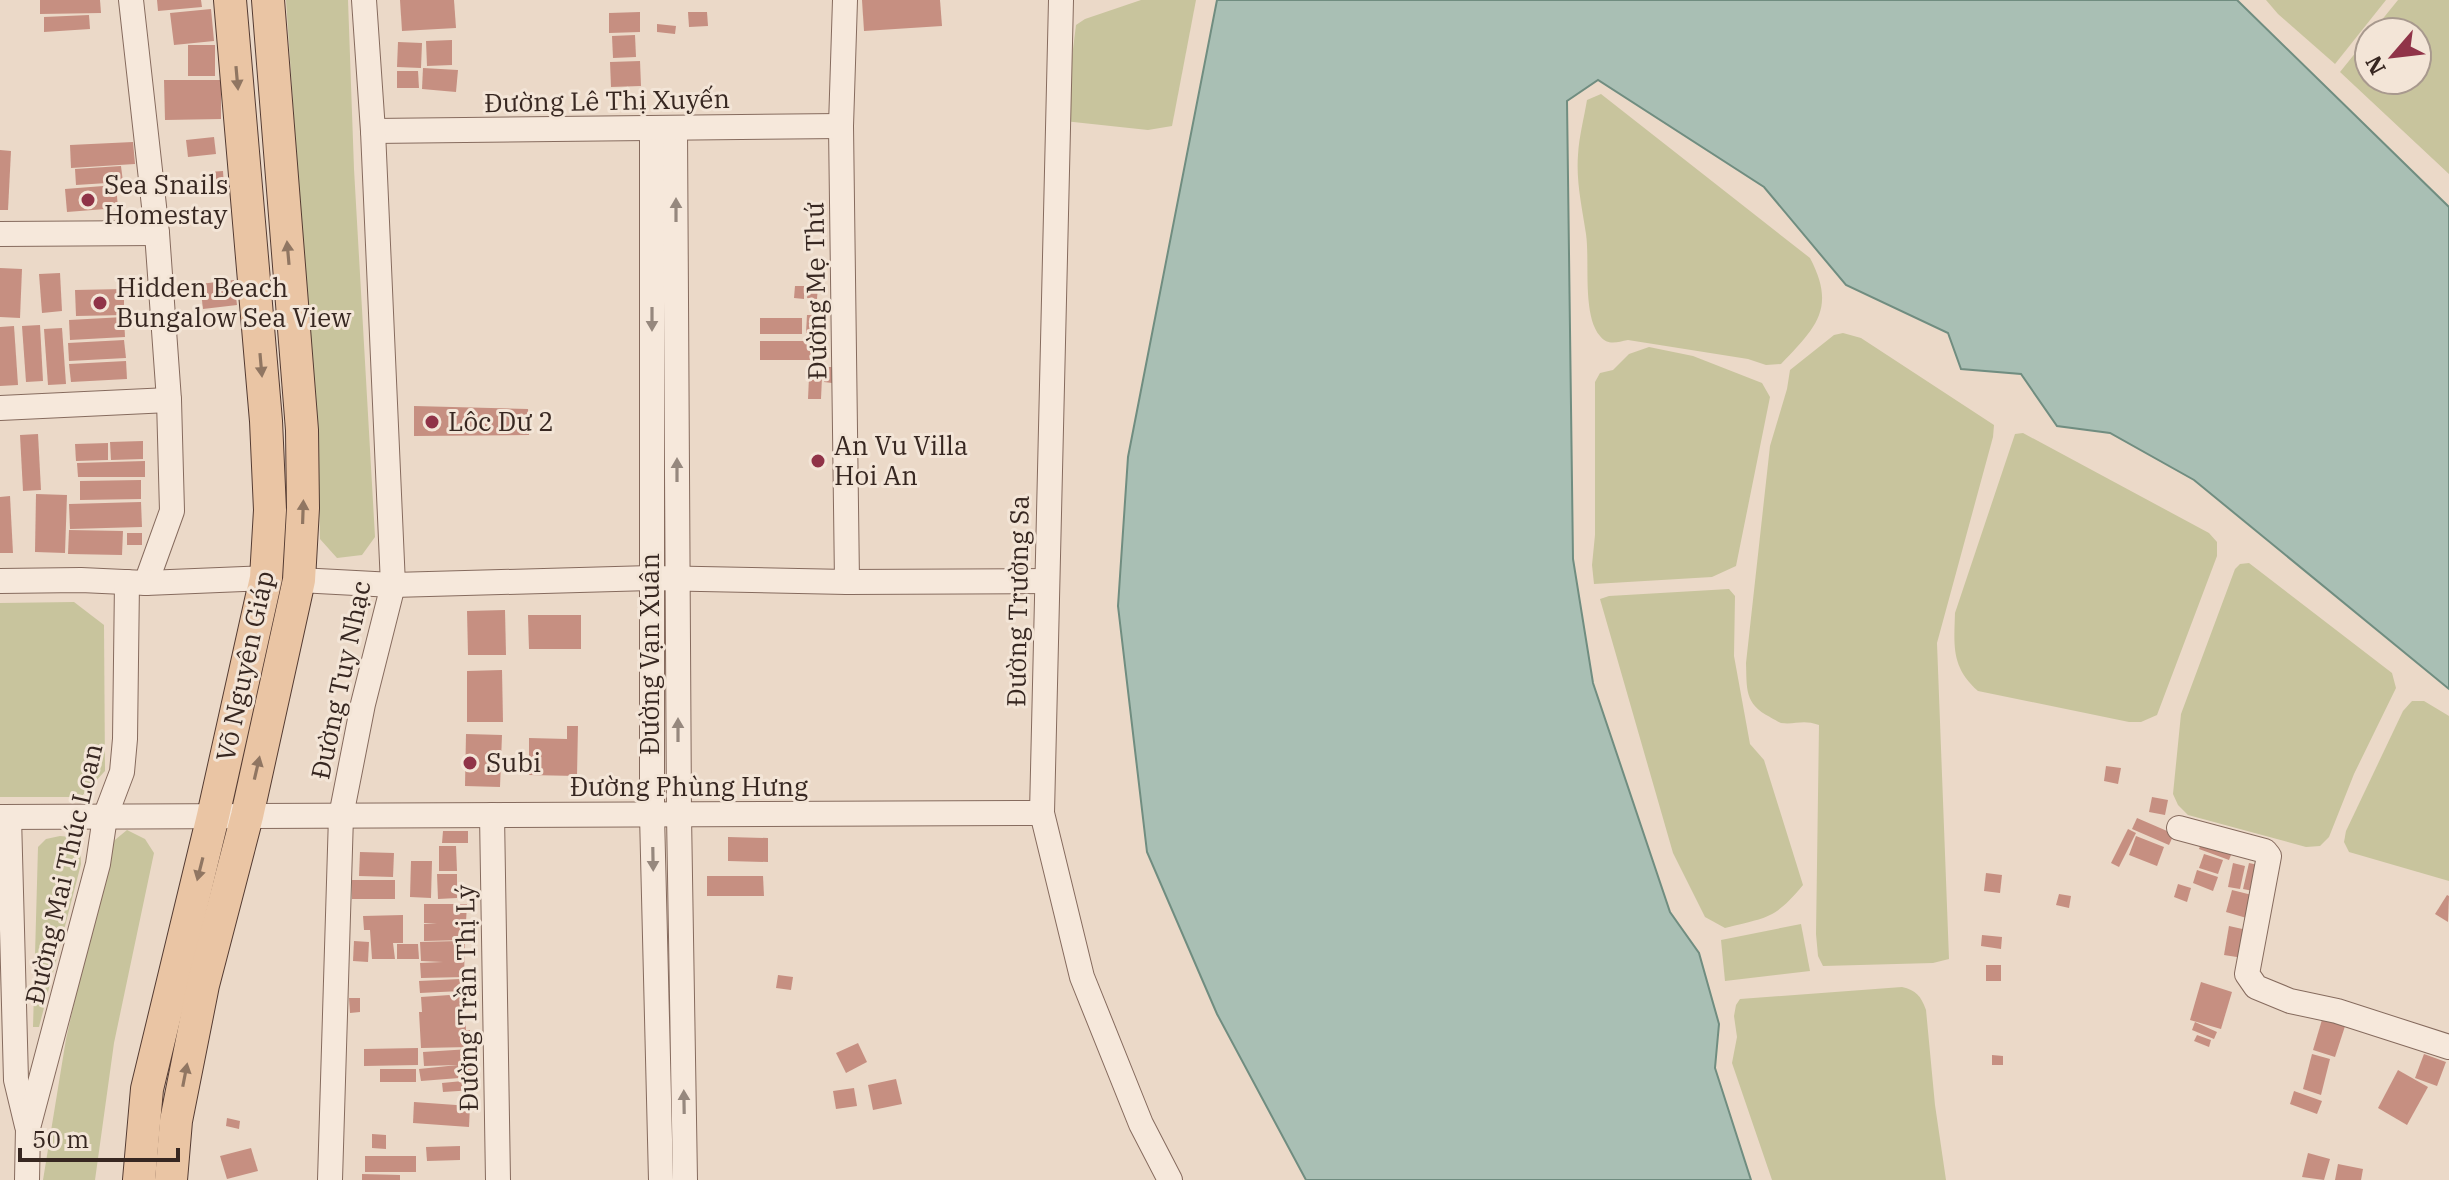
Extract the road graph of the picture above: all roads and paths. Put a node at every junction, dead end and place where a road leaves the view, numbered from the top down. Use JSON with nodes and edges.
{"nodes":[{"id":1,"x":131,"y":0,"type":"edge"},
{"id":2,"x":230,"y":0,"type":"edge"},
{"id":3,"x":268,"y":0,"type":"edge"},
{"id":4,"x":364,"y":0,"type":"edge"},
{"id":5,"x":845,"y":0,"type":"edge"},
{"id":6,"x":1061,"y":0,"type":"edge"},
{"id":7,"x":841,"y":126,"type":"junction"},
{"id":8,"x":664,"y":129,"type":"junction"},
{"id":9,"x":373,"y":131,"type":"junction"},
{"id":10,"x":157,"y":233,"type":"junction"},
{"id":11,"x":0,"y":234,"type":"edge"},
{"id":12,"x":169,"y":400,"type":"junction"},
{"id":13,"x":0,"y":408,"type":"edge"},
{"id":14,"x":266,"y":578,"type":"junction"},
{"id":15,"x":651,"y":578,"type":"junction"},
{"id":16,"x":678,"y":579,"type":"junction"},
{"id":17,"x":299,"y":580,"type":"junction"},
{"id":18,"x":0,"y":581,"type":"edge"},
{"id":19,"x":1047,"y":581,"type":"junction"},
{"id":20,"x":136,"y":582,"type":"junction"},
{"id":21,"x":847,"y":582,"type":"junction"},
{"id":22,"x":393,"y":585,"type":"junction"},
{"id":23,"x":1042,"y":813,"type":"junction"},
{"id":24,"x":492,"y":815,"type":"junction"},
{"id":25,"x":652,"y":815,"type":"junction"},
{"id":26,"x":679,"y":815,"type":"junction"},
{"id":27,"x":213,"y":816,"type":"junction"},
{"id":28,"x":247,"y":816,"type":"junction"},
{"id":29,"x":341,"y":816,"type":"junction"},
{"id":30,"x":4,"y":817,"type":"edge"},
{"id":31,"x":105,"y":817,"type":"junction"},
{"id":32,"x":2179,"y":828,"type":"dead end"},
{"id":33,"x":2449,"y":1047,"type":"edge"},
{"id":34,"x":28,"y":1128,"type":"junction"},
{"id":35,"x":27,"y":1180,"type":"edge"},
{"id":36,"x":139,"y":1180,"type":"edge"},
{"id":37,"x":171,"y":1180,"type":"edge"},
{"id":38,"x":330,"y":1180,"type":"edge"},
{"id":39,"x":498,"y":1180,"type":"edge"},
{"id":40,"x":661,"y":1180,"type":"edge"},
{"id":41,"x":685,"y":1180,"type":"edge"},
{"id":42,"x":1170,"y":1180,"type":"edge"}],
"edges":[{"from":1,"to":10,"type":"street","name":"Đường Mai Thúc Loan"},
{"from":2,"to":14,"type":"main road","name":"Võ Nguyên Giáp","one_way":true},
{"from":17,"to":3,"type":"main road","name":"Võ Nguyên Giáp","one_way":true},
{"from":4,"to":9,"type":"street","name":"Đường Tuy Nhạc"},
{"from":5,"to":7,"type":"street","name":"Đường Mẹ Thứ"},
{"from":6,"to":19,"type":"street","name":"Đường Trường Sa"},
{"from":7,"to":8,"type":"street","name":"Đường Lê Thị Xuyến"},
{"from":7,"to":21,"type":"street","name":"Đường Mẹ Thứ"},
{"from":8,"to":9,"type":"street","name":"Đường Lê Thị Xuyến"},
{"from":8,"to":15,"type":"street","name":"Đường Vạn Xuân","one_way":true},
{"from":16,"to":8,"type":"street","name":"Đường Vạn Xuân","one_way":true},
{"from":9,"to":22,"type":"street","name":"Đường Tuy Nhạc"},
{"from":10,"to":11,"type":"street"},
{"from":10,"to":12,"type":"street","name":"Đường Mai Thúc Loan"},
{"from":12,"to":13,"type":"street"},
{"from":12,"to":20,"type":"street","name":"Đường Mai Thúc Loan"},
{"from":14,"to":17,"type":"main road"},
{"from":14,"to":20,"type":"street"},
{"from":14,"to":27,"type":"main road","name":"Võ Nguyên Giáp"},
{"from":15,"to":16,"type":"street"},
{"from":15,"to":22,"type":"street"},
{"from":15,"to":25,"type":"street","name":"Đường Vạn Xuân"},
{"from":16,"to":21,"type":"street"},
{"from":26,"to":16,"type":"street","name":"Đường Vạn Xuân","one_way":true},
{"from":17,"to":22,"type":"street"},
{"from":28,"to":17,"type":"main road","name":"Võ Nguyên Giáp","one_way":true},
{"from":18,"to":20,"type":"street"},
{"from":19,"to":21,"type":"street"},
{"from":19,"to":23,"type":"street","name":"Đường Trường Sa"},
{"from":20,"to":31,"type":"street","name":"Đường Mai Thúc Loan"},
{"from":22,"to":29,"type":"street","name":"Đường Tuy Nhạc"},
{"from":23,"to":26,"type":"street","name":"Đường Phùng Hưng"},
{"from":23,"to":42,"type":"street","name":"Đường Trường Sa"},
{"from":24,"to":25,"type":"street","name":"Đường Phùng Hưng"},
{"from":24,"to":29,"type":"street","name":"Đường Phùng Hưng"},
{"from":24,"to":39,"type":"street","name":"Đường Trần Thị Lý"},
{"from":25,"to":26,"type":"street","name":"Đường Phùng Hưng"},
{"from":25,"to":40,"type":"street","name":"Đường Vạn Xuân","one_way":true},
{"from":41,"to":26,"type":"street","name":"Đường Vạn Xuân","one_way":true},
{"from":27,"to":28,"type":"street","name":"Đường Phùng Hưng"},
{"from":27,"to":31,"type":"street","name":"Đường Phùng Hưng"},
{"from":27,"to":36,"type":"main road","name":"Võ Nguyên Giáp","one_way":true},
{"from":28,"to":29,"type":"street","name":"Đường Phùng Hưng"},
{"from":37,"to":28,"type":"main road","name":"Võ Nguyên Giáp","one_way":true},
{"from":29,"to":38,"type":"street","name":"Đường Tuy Nhạc"},
{"from":30,"to":31,"type":"street","name":"Đường Phùng Hưng"},
{"from":30,"to":34,"type":"street","name":"Đường Mai Thúc Loan"},
{"from":31,"to":34,"type":"street","name":"Đường Mai Thúc Loan"},
{"from":32,"to":33,"type":"street"},
{"from":34,"to":35,"type":"street","name":"Đường Mai Thúc Loan"}]}
